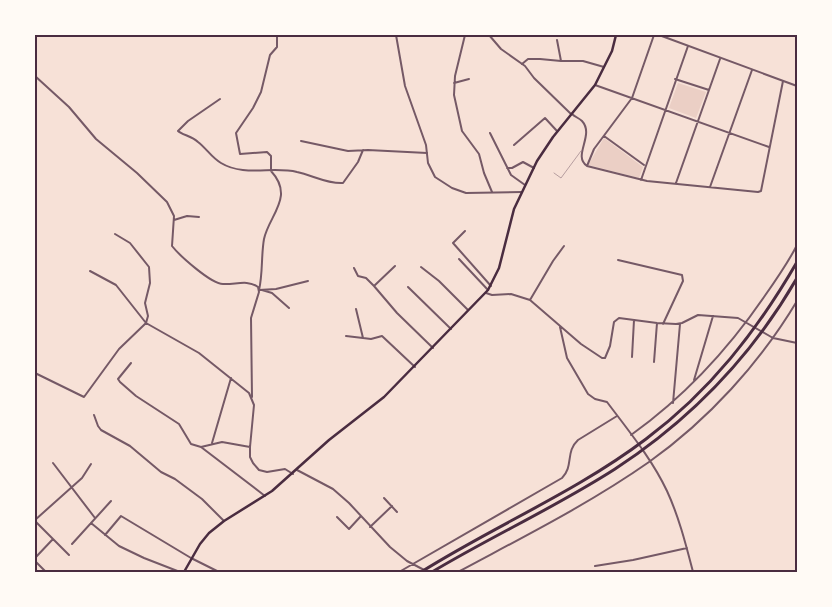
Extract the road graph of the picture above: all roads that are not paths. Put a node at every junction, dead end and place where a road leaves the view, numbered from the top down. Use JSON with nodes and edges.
{"nodes":[{"id":1,"x":277,"y":35,"type":"edge"},
{"id":2,"x":396,"y":35,"type":"edge"},
{"id":3,"x":464,"y":35,"type":"edge"},
{"id":4,"x":489,"y":35,"type":"edge"},
{"id":5,"x":616,"y":35,"type":"edge"},
{"id":6,"x":654,"y":35,"type":"edge"},
{"id":7,"x":660,"y":35,"type":"edge"},
{"id":8,"x":557,"y":40,"type":"dead end"},
{"id":9,"x":688,"y":46,"type":"junction"},
{"id":10,"x":720,"y":58,"type":"junction"},
{"id":11,"x":561,"y":62,"type":"junction"},
{"id":12,"x":522,"y":64,"type":"junction"},
{"id":13,"x":604,"y":67,"type":"junction"},
{"id":14,"x":752,"y":70,"type":"junction"},
{"id":15,"x":35,"y":76,"type":"edge"},
{"id":16,"x":468,"y":79,"type":"dead end"},
{"id":17,"x":676,"y":79,"type":"junction"},
{"id":18,"x":783,"y":81,"type":"junction"},
{"id":19,"x":454,"y":83,"type":"junction"},
{"id":20,"x":595,"y":85,"type":"junction"},
{"id":21,"x":797,"y":86,"type":"edge"},
{"id":22,"x":709,"y":90,"type":"junction"},
{"id":23,"x":632,"y":98,"type":"junction"},
{"id":24,"x":220,"y":99,"type":"dead end"},
{"id":25,"x":665,"y":110,"type":"junction"},
{"id":26,"x":571,"y":114,"type":"junction"},
{"id":27,"x":697,"y":122,"type":"junction"},
{"id":28,"x":557,"y":131,"type":"junction"},
{"id":29,"x":490,"y":133,"type":"dead end"},
{"id":30,"x":730,"y":134,"type":"junction"},
{"id":31,"x":604,"y":136,"type":"junction"},
{"id":32,"x":300,"y":141,"type":"dead end"},
{"id":33,"x":514,"y":145,"type":"dead end"},
{"id":34,"x":769,"y":148,"type":"junction"},
{"id":35,"x":363,"y":150,"type":"junction"},
{"id":36,"x":582,"y":150,"type":"junction"},
{"id":37,"x":426,"y":153,"type":"junction"},
{"id":38,"x":587,"y":166,"type":"junction"},
{"id":39,"x":645,"y":166,"type":"junction"},
{"id":40,"x":507,"y":168,"type":"junction"},
{"id":41,"x":534,"y":168,"type":"junction"},
{"id":42,"x":271,"y":171,"type":"junction"},
{"id":43,"x":554,"y":173,"type":"dead end"},
{"id":44,"x":641,"y":180,"type":"junction"},
{"id":45,"x":675,"y":184,"type":"junction"},
{"id":46,"x":525,"y":185,"type":"junction"},
{"id":47,"x":710,"y":187,"type":"junction"},
{"id":48,"x":522,"y":192,"type":"junction"},
{"id":49,"x":493,"y":193,"type":"junction"},
{"id":50,"x":199,"y":218,"type":"dead end"},
{"id":51,"x":174,"y":220,"type":"junction"},
{"id":52,"x":465,"y":231,"type":"dead end"},
{"id":53,"x":115,"y":234,"type":"dead end"},
{"id":54,"x":797,"y":245,"type":"edge"},
{"id":55,"x":564,"y":246,"type":"dead end"},
{"id":56,"x":459,"y":259,"type":"dead end"},
{"id":57,"x":618,"y":260,"type":"dead end"},
{"id":58,"x":797,"y":262,"type":"edge"},
{"id":59,"x":395,"y":266,"type":"dead end"},
{"id":60,"x":421,"y":267,"type":"dead end"},
{"id":61,"x":354,"y":268,"type":"dead end"},
{"id":62,"x":90,"y":271,"type":"dead end"},
{"id":63,"x":797,"y":278,"type":"edge"},
{"id":64,"x":308,"y":281,"type":"dead end"},
{"id":65,"x":374,"y":286,"type":"junction"},
{"id":66,"x":491,"y":286,"type":"junction"},
{"id":67,"x":408,"y":287,"type":"dead end"},
{"id":68,"x":259,"y":290,"type":"junction"},
{"id":69,"x":486,"y":291,"type":"junction"},
{"id":70,"x":530,"y":300,"type":"junction"},
{"id":71,"x":797,"y":301,"type":"edge"},
{"id":72,"x":289,"y":308,"type":"dead end"},
{"id":73,"x":356,"y":308,"type":"dead end"},
{"id":74,"x":468,"y":310,"type":"junction"},
{"id":75,"x":713,"y":316,"type":"junction"},
{"id":76,"x":634,"y":320,"type":"junction"},
{"id":77,"x":746,"y":322,"type":"junction"},
{"id":78,"x":146,"y":323,"type":"junction"},
{"id":79,"x":657,"y":324,"type":"junction"},
{"id":80,"x":662,"y":324,"type":"junction"},
{"id":81,"x":680,"y":324,"type":"junction"},
{"id":82,"x":560,"y":326,"type":"junction"},
{"id":83,"x":451,"y":329,"type":"junction"},
{"id":84,"x":346,"y":336,"type":"dead end"},
{"id":85,"x":363,"y":338,"type":"junction"},
{"id":86,"x":773,"y":338,"type":"junction"},
{"id":87,"x":797,"y":343,"type":"edge"},
{"id":88,"x":433,"y":348,"type":"junction"},
{"id":89,"x":632,"y":357,"type":"dead end"},
{"id":90,"x":654,"y":362,"type":"dead end"},
{"id":91,"x":131,"y":363,"type":"dead end"},
{"id":92,"x":415,"y":366,"type":"junction"},
{"id":93,"x":35,"y":373,"type":"edge"},
{"id":94,"x":231,"y":378,"type":"junction"},
{"id":95,"x":694,"y":383,"type":"junction"},
{"id":96,"x":252,"y":397,"type":"junction"},
{"id":97,"x":673,"y":404,"type":"junction"},
{"id":98,"x":94,"y":415,"type":"dead end"},
{"id":99,"x":618,"y":416,"type":"junction"},
{"id":100,"x":632,"y":436,"type":"junction"},
{"id":101,"x":212,"y":444,"type":"junction"},
{"id":102,"x":250,"y":446,"type":"junction"},
{"id":103,"x":201,"y":447,"type":"junction"},
{"id":104,"x":650,"y":461,"type":"junction"},
{"id":105,"x":53,"y":463,"type":"dead end"},
{"id":106,"x":91,"y":464,"type":"dead end"},
{"id":107,"x":297,"y":470,"type":"junction"},
{"id":108,"x":293,"y":474,"type":"junction"},
{"id":109,"x":71,"y":488,"type":"junction"},
{"id":110,"x":265,"y":496,"type":"junction"},
{"id":111,"x":384,"y":498,"type":"dead end"},
{"id":112,"x":111,"y":501,"type":"dead end"},
{"id":113,"x":392,"y":506,"type":"junction"},
{"id":114,"x":397,"y":512,"type":"dead end"},
{"id":115,"x":361,"y":516,"type":"junction"},
{"id":116,"x":338,"y":517,"type":"dead end"},
{"id":117,"x":95,"y":518,"type":"junction"},
{"id":118,"x":35,"y":520,"type":"edge"},
{"id":119,"x":224,"y":521,"type":"junction"},
{"id":120,"x":91,"y":523,"type":"junction"},
{"id":121,"x":370,"y":528,"type":"junction"},
{"id":122,"x":105,"y":534,"type":"junction"},
{"id":123,"x":53,"y":540,"type":"junction"},
{"id":124,"x":72,"y":544,"type":"dead end"},
{"id":125,"x":687,"y":548,"type":"junction"},
{"id":126,"x":69,"y":555,"type":"dead end"},
{"id":127,"x":35,"y":558,"type":"edge"},
{"id":128,"x":191,"y":558,"type":"junction"},
{"id":129,"x":35,"y":561,"type":"edge"},
{"id":130,"x":412,"y":564,"type":"junction"},
{"id":131,"x":594,"y":566,"type":"dead end"},
{"id":132,"x":434,"y":571,"type":"edge"},
{"id":133,"x":46,"y":572,"type":"edge"},
{"id":134,"x":182,"y":572,"type":"edge"},
{"id":135,"x":219,"y":572,"type":"edge"},
{"id":136,"x":398,"y":572,"type":"edge"},
{"id":137,"x":420,"y":572,"type":"edge"},
{"id":138,"x":428,"y":572,"type":"edge"},
{"id":139,"x":458,"y":572,"type":"edge"},
{"id":140,"x":693,"y":572,"type":"edge"}],
"edges":[{"from":1,"to":42,"type":"street"},
{"from":2,"to":37,"type":"street"},
{"from":3,"to":19,"type":"street"},
{"from":4,"to":12,"type":"street"},
{"from":5,"to":13,"type":"main road"},
{"from":6,"to":23,"type":"street"},
{"from":7,"to":9,"type":"street"},
{"from":8,"to":11,"type":"street"},
{"from":9,"to":10,"type":"street"},
{"from":9,"to":17,"type":"street"},
{"from":10,"to":14,"type":"street"},
{"from":10,"to":22,"type":"street"},
{"from":11,"to":12,"type":"street"},
{"from":11,"to":13,"type":"street"},
{"from":12,"to":26,"type":"street"},
{"from":13,"to":20,"type":"main road"},
{"from":14,"to":18,"type":"street"},
{"from":14,"to":30,"type":"street"},
{"from":15,"to":51,"type":"street"},
{"from":16,"to":19,"type":"street"},
{"from":17,"to":22,"type":"street"},
{"from":17,"to":25,"type":"street"},
{"from":18,"to":21,"type":"street"},
{"from":18,"to":34,"type":"street"},
{"from":19,"to":49,"type":"street"},
{"from":20,"to":23,"type":"street"},
{"from":20,"to":26,"type":"main road"},
{"from":22,"to":27,"type":"street"},
{"from":23,"to":25,"type":"street"},
{"from":23,"to":31,"type":"street"},
{"from":24,"to":42,"type":"street"},
{"from":25,"to":27,"type":"street"},
{"from":25,"to":39,"type":"street"},
{"from":26,"to":28,"type":"main road"},
{"from":26,"to":36,"type":"street"},
{"from":27,"to":30,"type":"street"},
{"from":27,"to":45,"type":"street"},
{"from":28,"to":33,"type":"street"},
{"from":28,"to":41,"type":"main road"},
{"from":29,"to":40,"type":"street"},
{"from":30,"to":34,"type":"street"},
{"from":30,"to":47,"type":"street"},
{"from":31,"to":38,"type":"street"},
{"from":31,"to":39,"type":"street"},
{"from":32,"to":35,"type":"street"},
{"from":34,"to":47,"type":"street"},
{"from":35,"to":37,"type":"street"},
{"from":35,"to":42,"type":"street"},
{"from":36,"to":38,"type":"street"},
{"from":36,"to":43,"type":"lane"},
{"from":37,"to":49,"type":"street"},
{"from":38,"to":44,"type":"street"},
{"from":39,"to":44,"type":"street"},
{"from":40,"to":41,"type":"street"},
{"from":40,"to":46,"type":"street"},
{"from":41,"to":46,"type":"main road"},
{"from":42,"to":68,"type":"street"},
{"from":44,"to":45,"type":"street"},
{"from":45,"to":47,"type":"street"},
{"from":46,"to":48,"type":"main road"},
{"from":48,"to":49,"type":"street"},
{"from":48,"to":66,"type":"main road"},
{"from":50,"to":51,"type":"street"},
{"from":51,"to":68,"type":"street"},
{"from":52,"to":66,"type":"street"},
{"from":53,"to":78,"type":"street"},
{"from":54,"to":77,"type":"street"},
{"from":55,"to":70,"type":"street"},
{"from":56,"to":69,"type":"street"},
{"from":57,"to":80,"type":"street"},
{"from":58,"to":137,"type":"highway"},
{"from":59,"to":65,"type":"street"},
{"from":60,"to":74,"type":"street"},
{"from":61,"to":65,"type":"street"},
{"from":62,"to":78,"type":"street"},
{"from":63,"to":132,"type":"highway"},
{"from":64,"to":68,"type":"street"},
{"from":65,"to":88,"type":"street"},
{"from":66,"to":69,"type":"main road"},
{"from":67,"to":83,"type":"street"},
{"from":68,"to":72,"type":"street"},
{"from":68,"to":96,"type":"street"},
{"from":69,"to":70,"type":"street"},
{"from":69,"to":74,"type":"main road"},
{"from":70,"to":82,"type":"street"},
{"from":71,"to":86,"type":"street"},
{"from":73,"to":85,"type":"street"},
{"from":74,"to":83,"type":"main road"},
{"from":75,"to":77,"type":"street"},
{"from":75,"to":81,"type":"street"},
{"from":75,"to":95,"type":"street"},
{"from":76,"to":79,"type":"street"},
{"from":76,"to":82,"type":"street"},
{"from":76,"to":89,"type":"street"},
{"from":77,"to":86,"type":"street"},
{"from":77,"to":95,"type":"street"},
{"from":78,"to":93,"type":"street"},
{"from":78,"to":94,"type":"street"},
{"from":79,"to":80,"type":"street"},
{"from":79,"to":90,"type":"street"},
{"from":80,"to":81,"type":"street"},
{"from":81,"to":97,"type":"street"},
{"from":82,"to":99,"type":"street"},
{"from":83,"to":88,"type":"main road"},
{"from":84,"to":85,"type":"street"},
{"from":85,"to":92,"type":"street"},
{"from":86,"to":87,"type":"street"},
{"from":86,"to":104,"type":"street"},
{"from":88,"to":92,"type":"main road"},
{"from":91,"to":103,"type":"street"},
{"from":92,"to":107,"type":"main road"},
{"from":94,"to":96,"type":"street"},
{"from":94,"to":101,"type":"street"},
{"from":95,"to":97,"type":"street"},
{"from":96,"to":102,"type":"street"},
{"from":97,"to":100,"type":"street"},
{"from":98,"to":119,"type":"street"},
{"from":99,"to":100,"type":"street"},
{"from":99,"to":130,"type":"street"},
{"from":100,"to":104,"type":"street"},
{"from":101,"to":102,"type":"street"},
{"from":101,"to":103,"type":"street"},
{"from":102,"to":108,"type":"street"},
{"from":103,"to":110,"type":"street"},
{"from":104,"to":125,"type":"street"},
{"from":104,"to":139,"type":"street"},
{"from":105,"to":109,"type":"street"},
{"from":106,"to":109,"type":"street"},
{"from":107,"to":108,"type":"main road"},
{"from":107,"to":115,"type":"street"},
{"from":108,"to":110,"type":"main road"},
{"from":109,"to":117,"type":"street"},
{"from":109,"to":118,"type":"street"},
{"from":110,"to":119,"type":"main road"},
{"from":111,"to":113,"type":"street"},
{"from":112,"to":117,"type":"street"},
{"from":113,"to":114,"type":"street"},
{"from":113,"to":121,"type":"street"},
{"from":115,"to":116,"type":"street"},
{"from":115,"to":121,"type":"street"},
{"from":117,"to":120,"type":"street"},
{"from":118,"to":123,"type":"street"},
{"from":119,"to":128,"type":"main road"},
{"from":120,"to":122,"type":"street"},
{"from":120,"to":124,"type":"street"},
{"from":121,"to":130,"type":"street"},
{"from":122,"to":128,"type":"street"},
{"from":122,"to":134,"type":"street"},
{"from":123,"to":126,"type":"street"},
{"from":123,"to":127,"type":"street"},
{"from":125,"to":131,"type":"street"},
{"from":125,"to":140,"type":"street"},
{"from":128,"to":134,"type":"main road"},
{"from":128,"to":135,"type":"street"},
{"from":129,"to":133,"type":"street"},
{"from":130,"to":136,"type":"street"},
{"from":130,"to":138,"type":"street"}]}
